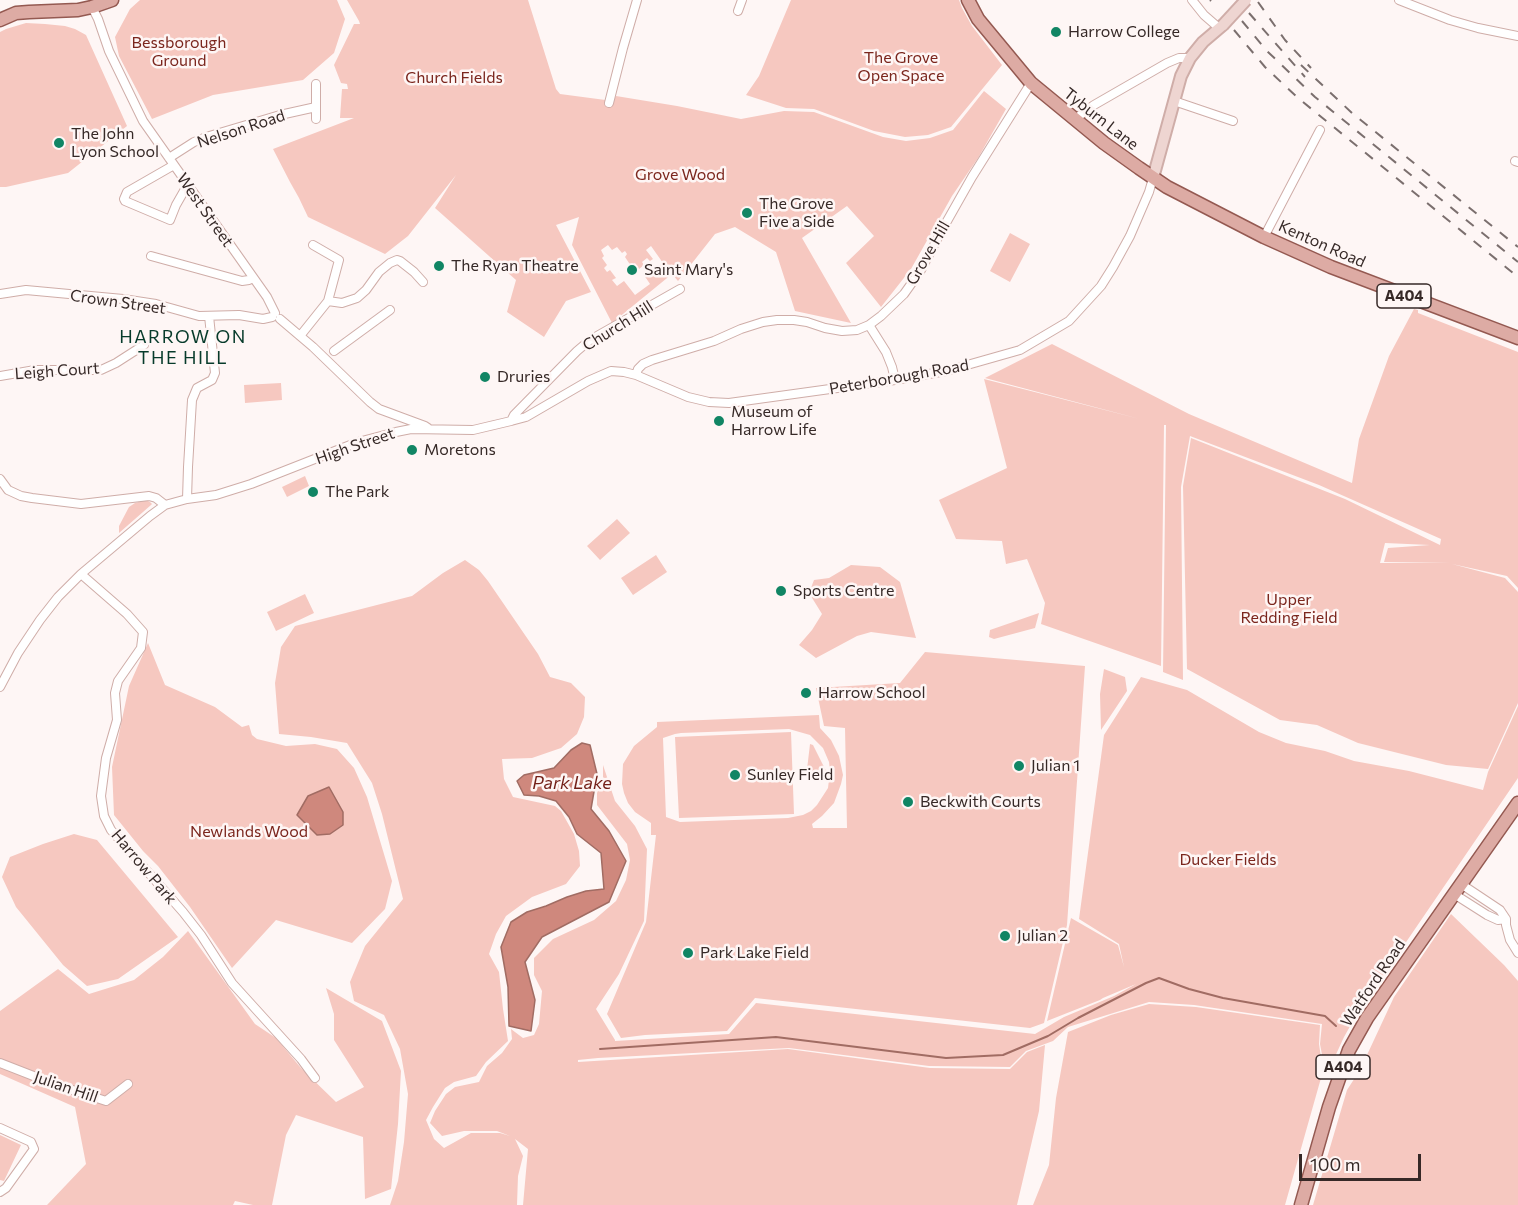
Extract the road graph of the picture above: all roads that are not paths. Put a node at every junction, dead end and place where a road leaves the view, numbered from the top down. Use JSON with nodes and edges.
{"nodes":[{"id":1,"x":112,"y":0,"type":"edge"},
{"id":2,"x":637,"y":0,"type":"edge"},
{"id":3,"x":742,"y":0,"type":"edge"},
{"id":4,"x":968,"y":0,"type":"edge"},
{"id":5,"x":1246,"y":0,"type":"edge"},
{"id":6,"x":1399,"y":0,"type":"edge"},
{"id":7,"x":1193,"y":3,"type":"edge"},
{"id":8,"x":92,"y":7,"type":"junction"},
{"id":9,"x":738,"y":11,"type":"dead end"},
{"id":10,"x":0,"y":20,"type":"edge"},
{"id":11,"x":1221,"y":26,"type":"junction"},
{"id":12,"x":1518,"y":36,"type":"edge"},
{"id":13,"x":1190,"y":58,"type":"junction"},
{"id":14,"x":1031,"y":83,"type":"junction"},
{"id":15,"x":316,"y":84,"type":"dead end"},
{"id":16,"x":1174,"y":101,"type":"junction"},
{"id":17,"x":609,"y":103,"type":"dead end"},
{"id":18,"x":316,"y":107,"type":"junction"},
{"id":19,"x":316,"y":119,"type":"dead end"},
{"id":20,"x":1075,"y":119,"type":"junction"},
{"id":21,"x":1233,"y":122,"type":"dead end"},
{"id":22,"x":1320,"y":130,"type":"dead end"},
{"id":23,"x":171,"y":161,"type":"junction"},
{"id":24,"x":1153,"y":178,"type":"junction"},
{"id":25,"x":188,"y":184,"type":"junction"},
{"id":26,"x":1264,"y":237,"type":"junction"},
{"id":27,"x":313,"y":245,"type":"dead end"},
{"id":28,"x":151,"y":256,"type":"dead end"},
{"id":29,"x":253,"y":278,"type":"junction"},
{"id":30,"x":423,"y":282,"type":"dead end"},
{"id":31,"x":680,"y":289,"type":"dead end"},
{"id":32,"x":0,"y":294,"type":"edge"},
{"id":33,"x":328,"y":301,"type":"junction"},
{"id":34,"x":390,"y":310,"type":"dead end"},
{"id":35,"x":209,"y":316,"type":"junction"},
{"id":36,"x":276,"y":316,"type":"junction"},
{"id":37,"x":869,"y":325,"type":"junction"},
{"id":38,"x":300,"y":336,"type":"junction"},
{"id":39,"x":1518,"y":338,"type":"edge"},
{"id":40,"x":144,"y":345,"type":"dead end"},
{"id":41,"x":329,"y":355,"type":"junction"},
{"id":42,"x":636,"y":375,"type":"junction"},
{"id":43,"x":0,"y":376,"type":"edge"},
{"id":44,"x":895,"y":380,"type":"junction"},
{"id":45,"x":512,"y":422,"type":"junction"},
{"id":46,"x":429,"y":429,"type":"junction"},
{"id":47,"x":0,"y":479,"type":"edge"},
{"id":48,"x":188,"y":499,"type":"junction"},
{"id":49,"x":165,"y":505,"type":"junction"},
{"id":50,"x":81,"y":574,"type":"junction"},
{"id":51,"x":0,"y":687,"type":"edge"},
{"id":52,"x":1518,"y":803,"type":"edge"},
{"id":53,"x":1457,"y":889,"type":"junction"},
{"id":54,"x":1518,"y":953,"type":"edge"},
{"id":55,"x":0,"y":1063,"type":"edge"},
{"id":56,"x":315,"y":1078,"type":"dead end"},
{"id":57,"x":128,"y":1084,"type":"dead end"},
{"id":58,"x":0,"y":1128,"type":"edge"},
{"id":59,"x":0,"y":1192,"type":"edge"},
{"id":60,"x":1301,"y":1205,"type":"edge"}],
"edges":[{"from":1,"to":8,"type":"main road"},
{"from":2,"to":17,"type":"street"},
{"from":3,"to":9,"type":"street"},
{"from":4,"to":14,"type":"main road","number":"A404"},
{"from":5,"to":11,"type":"main road","name":"Peterborough Road","bridge":true},
{"from":6,"to":12,"type":"street"},
{"from":7,"to":11,"type":"street"},
{"from":8,"to":10,"type":"main road"},
{"from":8,"to":23,"type":"street","name":"West Street"},
{"from":11,"to":13,"type":"main road","name":"Peterborough Road"},
{"from":13,"to":16,"type":"main road","name":"Peterborough Road"},
{"from":13,"to":20,"type":"street"},
{"from":14,"to":20,"type":"main road","name":"Tyburn Lane","number":"A404"},
{"from":14,"to":37,"type":"street","name":"Grove Hill"},
{"from":15,"to":18,"type":"street"},
{"from":16,"to":21,"type":"street"},
{"from":16,"to":24,"type":"main road","name":"Peterborough Road"},
{"from":18,"to":19,"type":"street"},
{"from":18,"to":23,"type":"street","name":"Nelson Road"},
{"from":20,"to":24,"type":"main road","name":"Tyburn Lane","number":"A404"},
{"from":22,"to":26,"type":"street"},
{"from":23,"to":25,"type":"street","name":"West Street"},
{"from":23,"to":25,"type":"street","name":"Nelson Road"},
{"from":24,"to":26,"type":"main road","name":"Kenton Road","number":"A404"},
{"from":24,"to":44,"type":"street","name":"Peterborough Road"},
{"from":25,"to":29,"type":"street","name":"West Street"},
{"from":26,"to":39,"type":"main road","name":"Kenton Road","number":"A404"},
{"from":27,"to":33,"type":"street"},
{"from":28,"to":29,"type":"street"},
{"from":29,"to":36,"type":"street","name":"West Street"},
{"from":30,"to":33,"type":"street"},
{"from":31,"to":45,"type":"street","name":"Church Hill"},
{"from":32,"to":35,"type":"street","name":"Crown Street"},
{"from":33,"to":38,"type":"street"},
{"from":34,"to":41,"type":"street"},
{"from":35,"to":36,"type":"street","name":"Crown Street"},
{"from":35,"to":48,"type":"street"},
{"from":36,"to":38,"type":"street","name":"West Street"},
{"from":37,"to":42,"type":"street","name":"Grove Hill"},
{"from":37,"to":44,"type":"street"},
{"from":38,"to":41,"type":"street","name":"West Street"},
{"from":40,"to":43,"type":"street","name":"Leigh Court"},
{"from":41,"to":46,"type":"street","name":"West Street"},
{"from":42,"to":44,"type":"street","name":"Peterborough Road"},
{"from":42,"to":45,"type":"street","name":"High Street"},
{"from":45,"to":46,"type":"street","name":"High Street"},
{"from":46,"to":48,"type":"street","name":"High Street"},
{"from":47,"to":49,"type":"street"},
{"from":48,"to":49,"type":"street","name":"High Street"},
{"from":49,"to":50,"type":"street","name":"High Street"},
{"from":50,"to":51,"type":"street","name":"High Street"},
{"from":50,"to":56,"type":"street","name":"Harrow Park"},
{"from":52,"to":53,"type":"main road","name":"Watford Road","number":"A404"},
{"from":53,"to":54,"type":"street"},
{"from":53,"to":60,"type":"main road","name":"Watford Road","number":"A404"},
{"from":55,"to":57,"type":"street","name":"Julian Hill"},
{"from":58,"to":59,"type":"street"}]}
